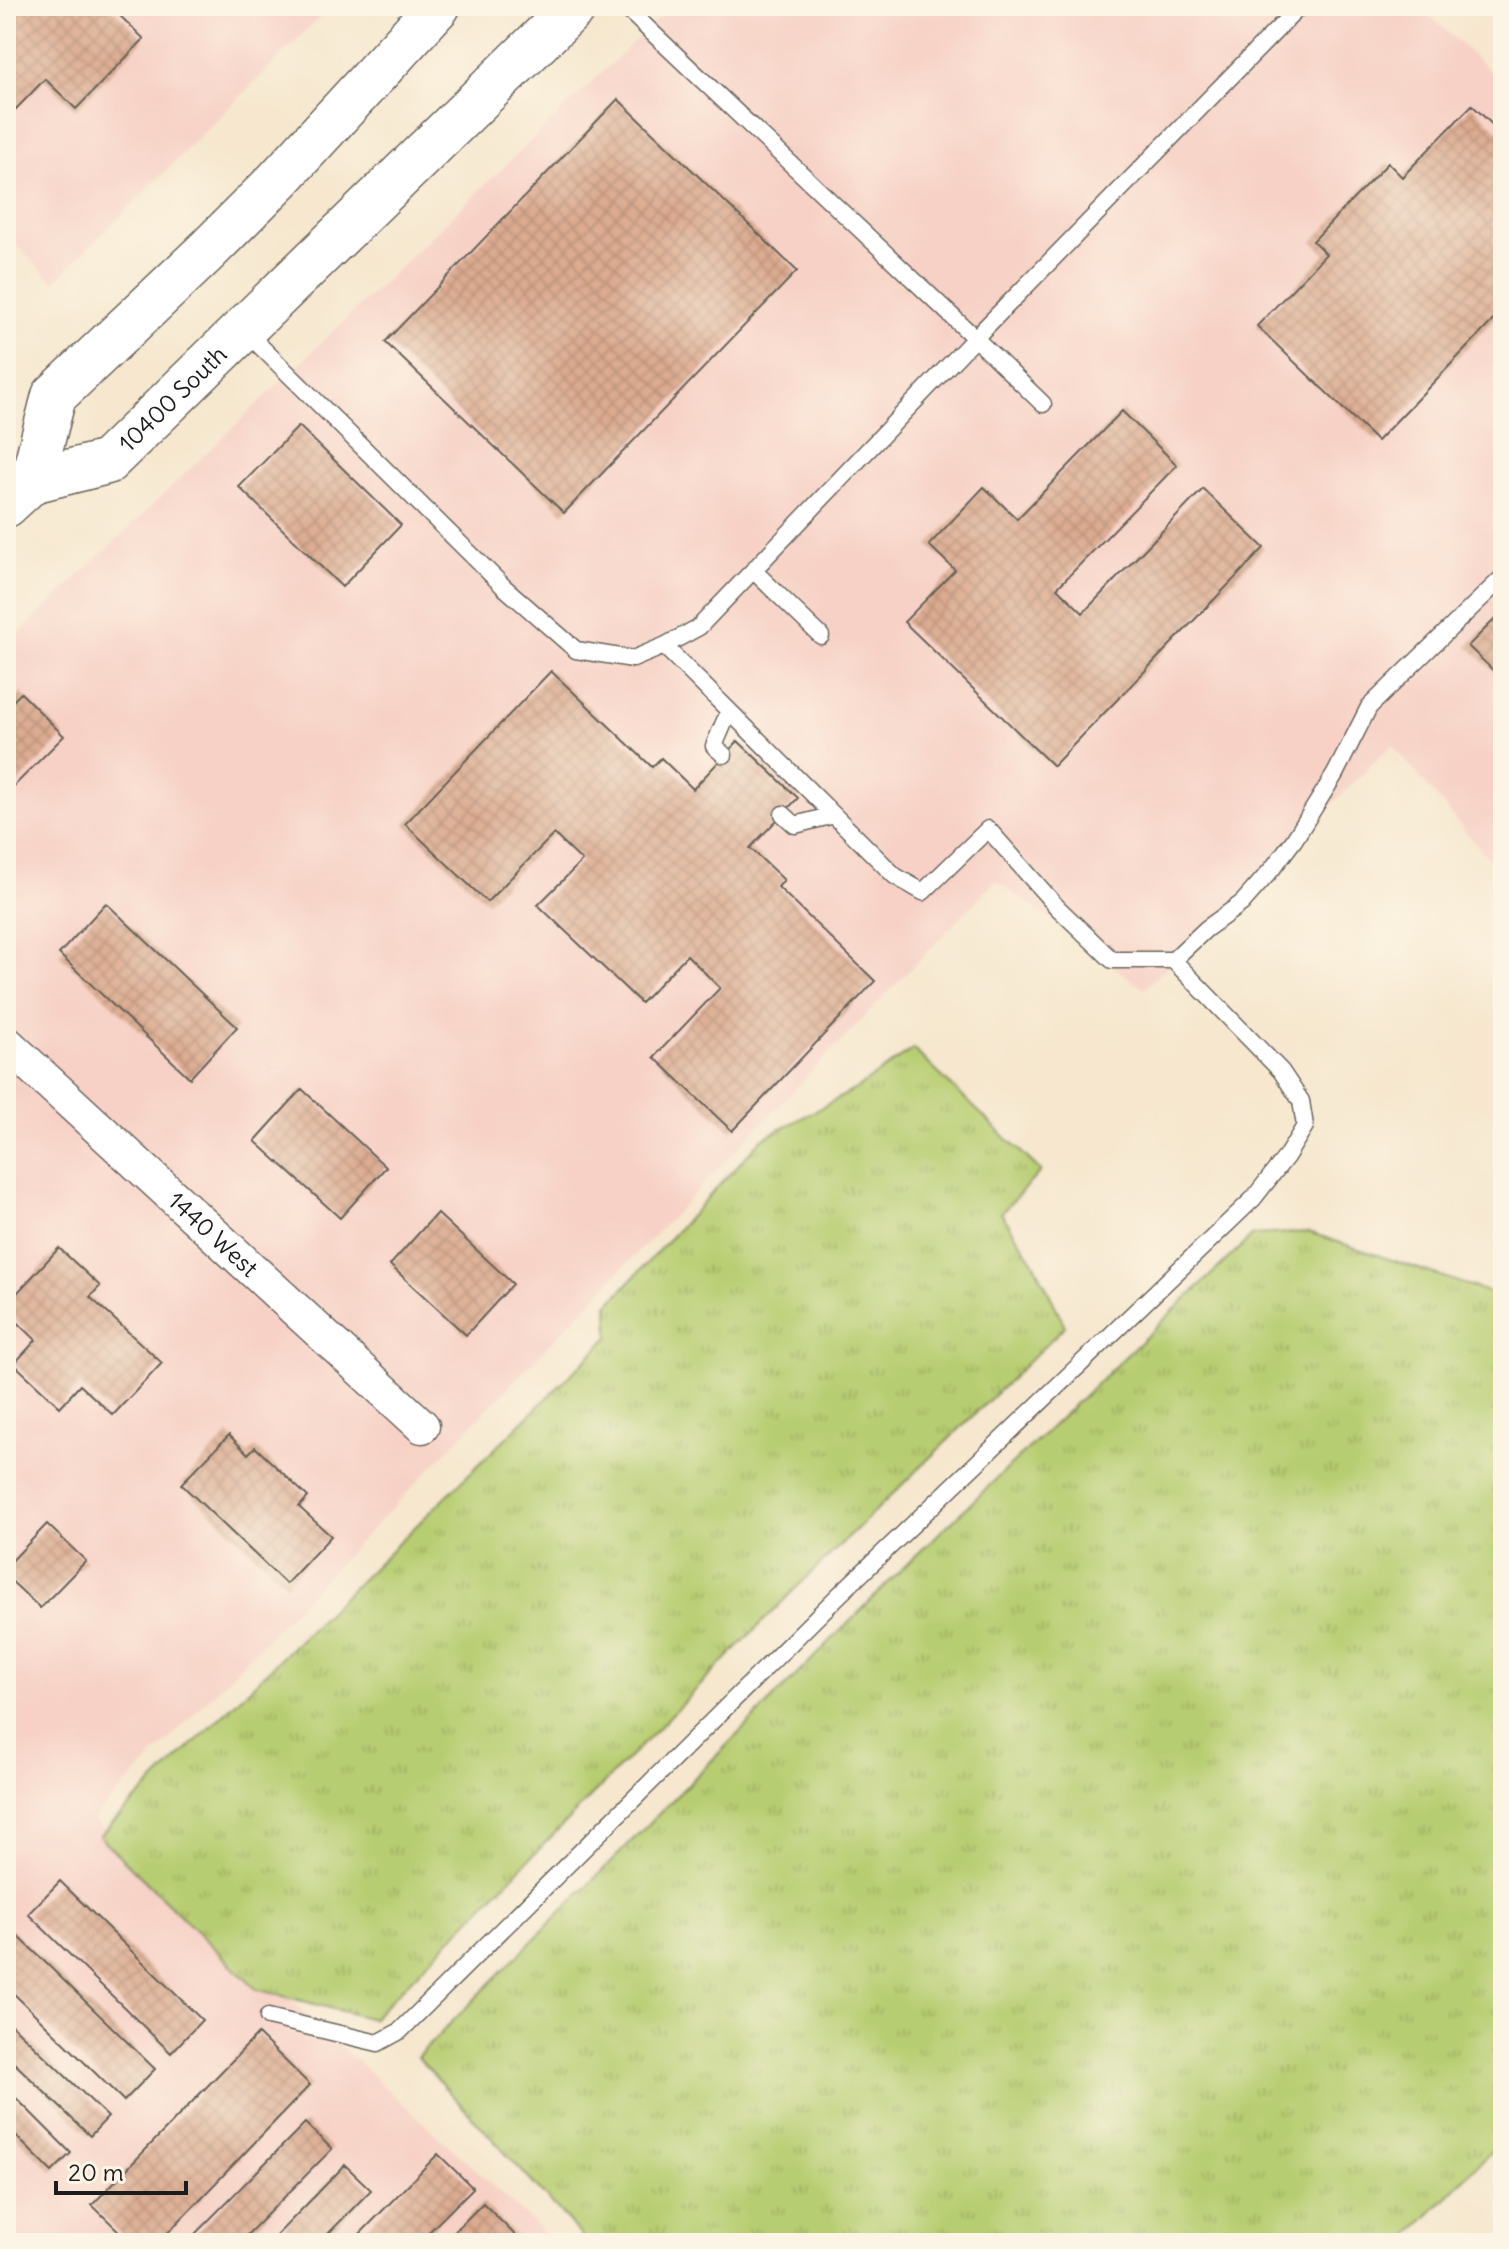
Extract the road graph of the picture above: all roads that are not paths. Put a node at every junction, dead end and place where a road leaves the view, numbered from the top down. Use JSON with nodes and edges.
{"nodes":[{"id":1,"x":438,"y":6,"type":"edge"},
{"id":2,"x":575,"y":6,"type":"edge"},
{"id":3,"x":624,"y":6,"type":"edge"},
{"id":4,"x":1300,"y":6,"type":"edge"},
{"id":5,"x":242,"y":328,"type":"junction"},
{"id":6,"x":975,"y":338,"type":"junction"},
{"id":7,"x":1043,"y":404,"type":"dead end"},
{"id":8,"x":19,"y":493,"type":"edge"},
{"id":9,"x":754,"y":571,"type":"junction"},
{"id":10,"x":1503,"y":577,"type":"edge"},
{"id":11,"x":821,"y":636,"type":"dead end"},
{"id":12,"x":664,"y":646,"type":"junction"},
{"id":13,"x":729,"y":711,"type":"junction"},
{"id":14,"x":724,"y":755,"type":"dead end"},
{"id":15,"x":783,"y":814,"type":"dead end"},
{"id":16,"x":834,"y":815,"type":"junction"},
{"id":17,"x":1173,"y":960,"type":"junction"},
{"id":18,"x":6,"y":1043,"type":"edge"},
{"id":19,"x":422,"y":1426,"type":"dead end"},
{"id":20,"x":268,"y":2017,"type":"dead end"}],
"edges":[{"from":1,"to":8,"type":"main road","name":"10400 South"},
{"from":2,"to":5,"type":"main road","name":"10400 South"},
{"from":3,"to":6,"type":"lane"},
{"from":4,"to":6,"type":"lane"},
{"from":5,"to":8,"type":"main road","name":"10400 South"},
{"from":5,"to":12,"type":"lane"},
{"from":6,"to":7,"type":"lane"},
{"from":6,"to":9,"type":"lane"},
{"from":9,"to":11,"type":"lane"},
{"from":9,"to":12,"type":"lane"},
{"from":10,"to":17,"type":"lane"},
{"from":12,"to":13,"type":"lane"},
{"from":13,"to":14,"type":"lane"},
{"from":13,"to":16,"type":"lane"},
{"from":15,"to":16,"type":"lane"},
{"from":16,"to":17,"type":"lane"},
{"from":17,"to":20,"type":"lane"},
{"from":18,"to":19,"type":"street","name":"1440 West"}]}
